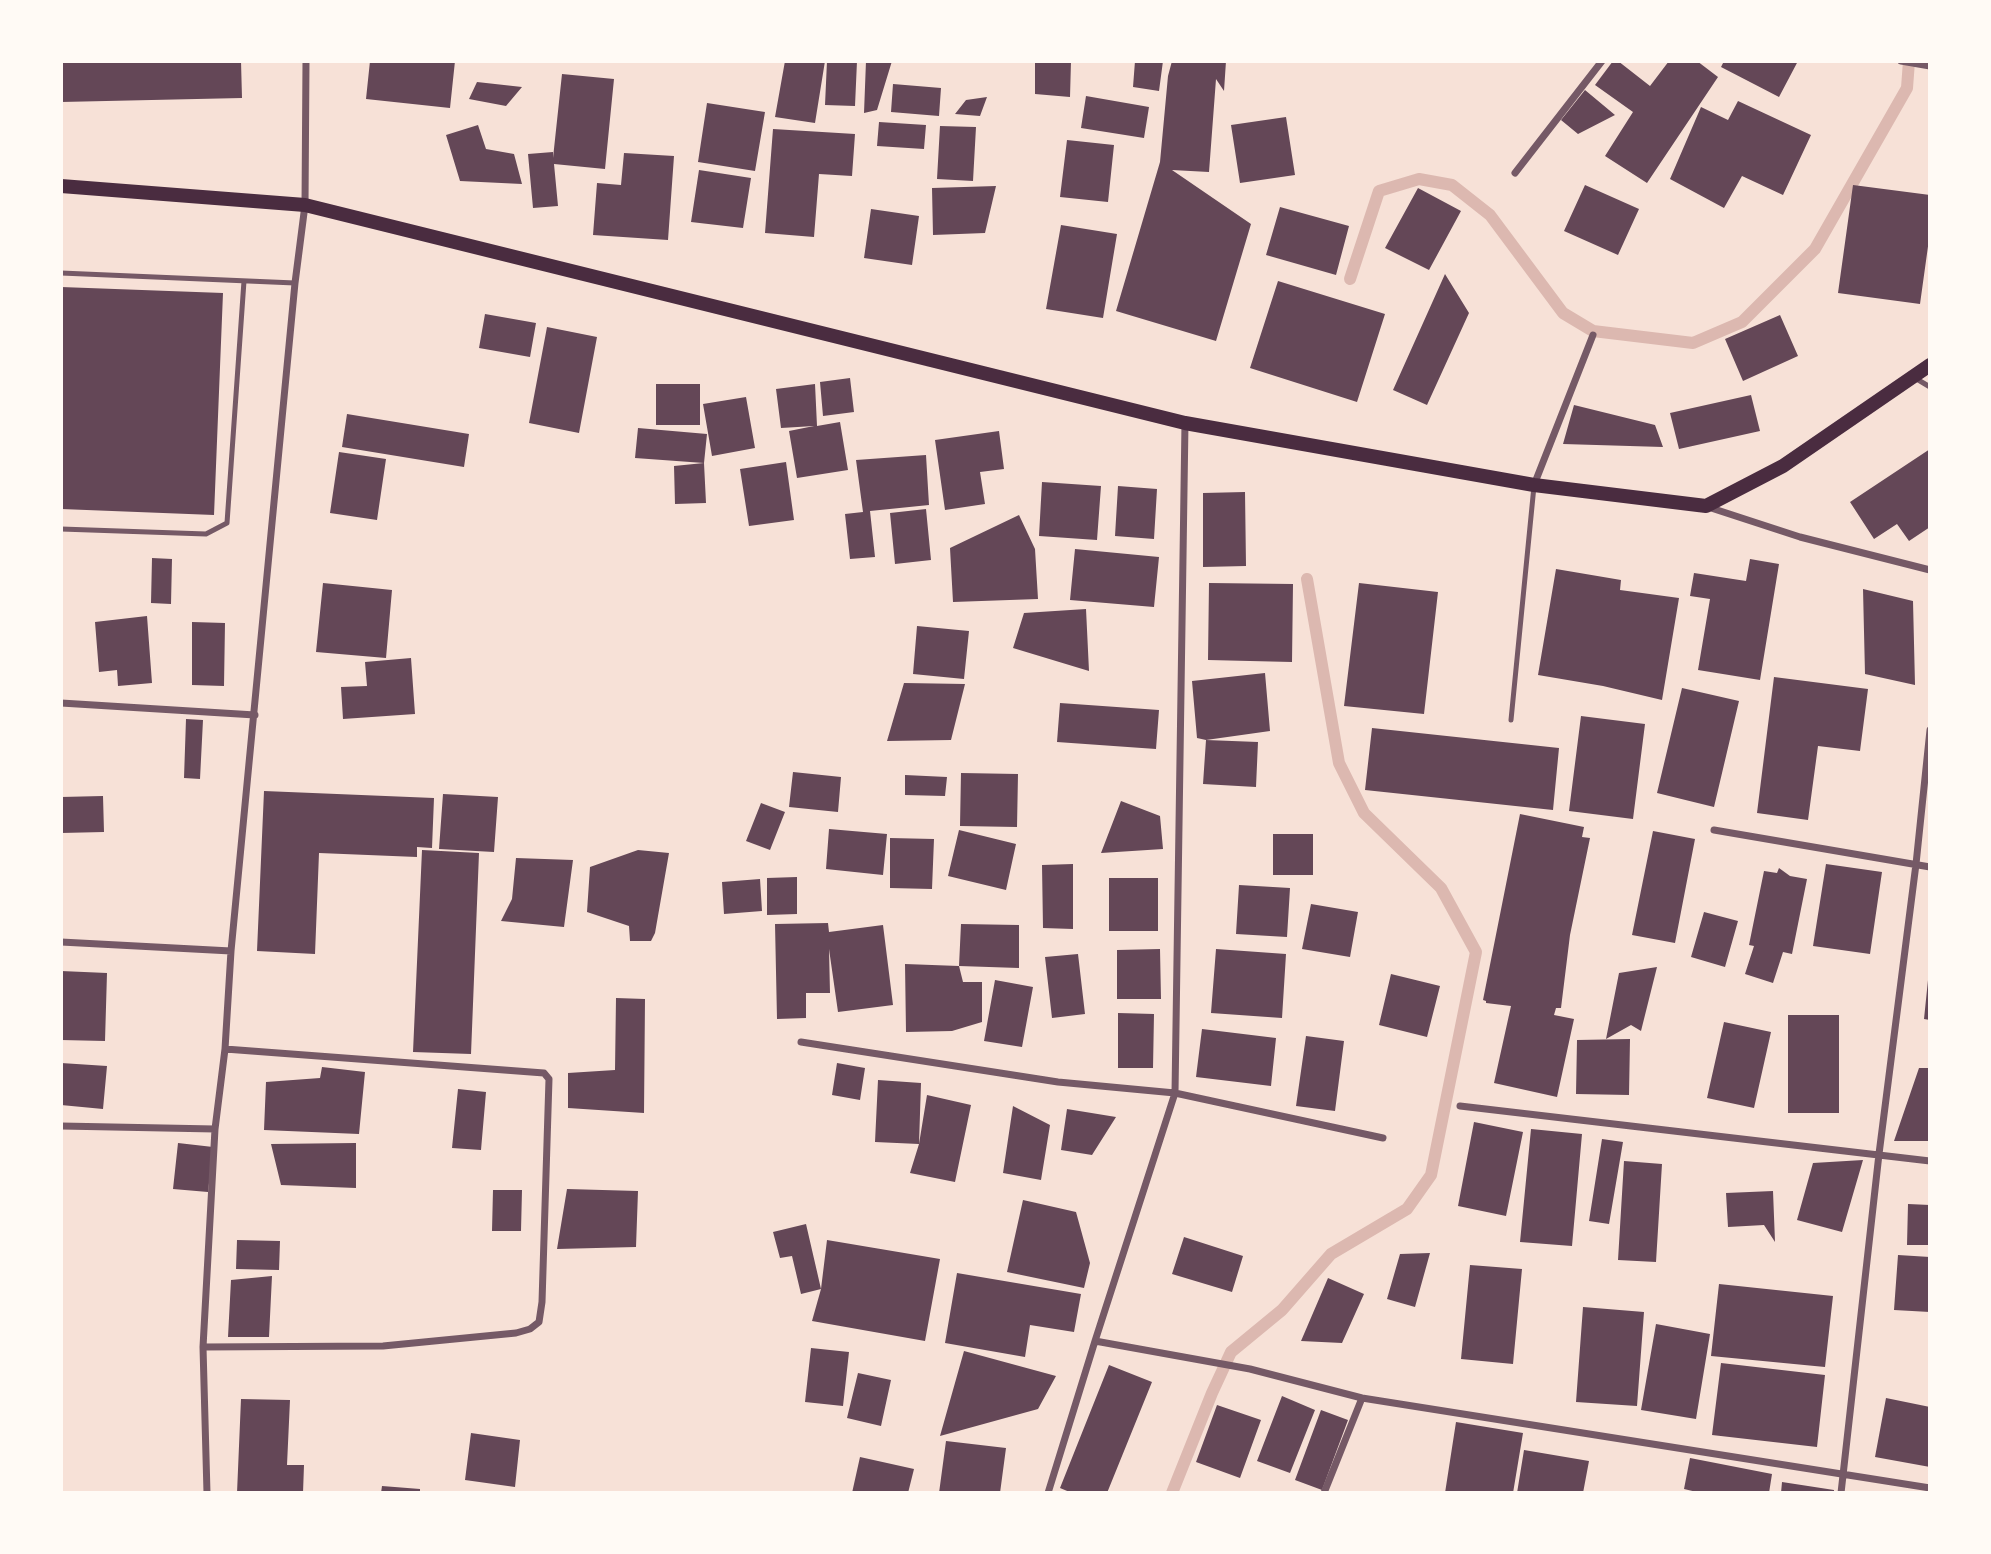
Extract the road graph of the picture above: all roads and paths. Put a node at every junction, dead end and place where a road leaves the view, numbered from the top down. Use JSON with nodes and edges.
{"nodes":[{"id":1,"x":306,"y":61,"type":"edge"},
{"id":2,"x":1602,"y":61,"type":"edge"},
{"id":3,"x":1901,"y":61,"type":"edge"},
{"id":4,"x":1930,"y":66,"type":"edge"},
{"id":5,"x":1515,"y":173,"type":"dead end"},
{"id":6,"x":61,"y":186,"type":"edge"},
{"id":7,"x":304,"y":205,"type":"junction"},
{"id":8,"x":61,"y":274,"type":"edge"},
{"id":9,"x":244,"y":281,"type":"junction"},
{"id":10,"x":295,"y":284,"type":"junction"},
{"id":11,"x":1593,"y":335,"type":"dead end"},
{"id":12,"x":1930,"y":365,"type":"edge"},
{"id":13,"x":1913,"y":377,"type":"junction"},
{"id":14,"x":1930,"y":387,"type":"edge"},
{"id":15,"x":1185,"y":423,"type":"junction"},
{"id":16,"x":1534,"y":485,"type":"junction"},
{"id":17,"x":1706,"y":506,"type":"junction"},
{"id":18,"x":61,"y":529,"type":"edge"},
{"id":19,"x":1930,"y":570,"type":"edge"},
{"id":20,"x":61,"y":703,"type":"edge"},
{"id":21,"x":255,"y":715,"type":"junction"},
{"id":22,"x":1511,"y":720,"type":"dead end"},
{"id":23,"x":1930,"y":730,"type":"edge"},
{"id":24,"x":1714,"y":830,"type":"dead end"},
{"id":25,"x":1916,"y":864,"type":"junction"},
{"id":26,"x":1930,"y":867,"type":"edge"},
{"id":27,"x":61,"y":942,"type":"edge"},
{"id":28,"x":232,"y":951,"type":"junction"},
{"id":29,"x":802,"y":1042,"type":"dead end"},
{"id":30,"x":225,"y":1049,"type":"junction"},
{"id":31,"x":1175,"y":1093,"type":"junction"},
{"id":32,"x":1461,"y":1106,"type":"dead end"},
{"id":33,"x":61,"y":1126,"type":"edge"},
{"id":34,"x":215,"y":1129,"type":"junction"},
{"id":35,"x":1383,"y":1138,"type":"dead end"},
{"id":36,"x":1879,"y":1154,"type":"junction"},
{"id":37,"x":1930,"y":1161,"type":"edge"},
{"id":38,"x":1094,"y":1341,"type":"junction"},
{"id":39,"x":203,"y":1347,"type":"junction"},
{"id":40,"x":1362,"y":1398,"type":"junction"},
{"id":41,"x":1843,"y":1473,"type":"junction"},
{"id":42,"x":1930,"y":1488,"type":"edge"},
{"id":43,"x":207,"y":1493,"type":"edge"},
{"id":44,"x":1048,"y":1493,"type":"edge"},
{"id":45,"x":1324,"y":1493,"type":"edge"},
{"id":46,"x":1841,"y":1493,"type":"edge"}],
"edges":[{"from":1,"to":7,"type":"street"},
{"from":2,"to":5,"type":"street"},
{"from":3,"to":4,"type":"street"},
{"from":6,"to":7,"type":"main road"},
{"from":7,"to":10,"type":"street"},
{"from":7,"to":15,"type":"main road"},
{"from":8,"to":9,"type":"lane"},
{"from":9,"to":10,"type":"lane"},
{"from":9,"to":18,"type":"lane"},
{"from":10,"to":21,"type":"street"},
{"from":11,"to":16,"type":"street"},
{"from":12,"to":13,"type":"main road"},
{"from":13,"to":14,"type":"lane"},
{"from":13,"to":17,"type":"main road"},
{"from":15,"to":16,"type":"main road"},
{"from":15,"to":31,"type":"street"},
{"from":16,"to":17,"type":"main road"},
{"from":16,"to":22,"type":"lane"},
{"from":17,"to":19,"type":"street"},
{"from":20,"to":21,"type":"street"},
{"from":21,"to":28,"type":"street"},
{"from":23,"to":25,"type":"street"},
{"from":24,"to":25,"type":"street"},
{"from":25,"to":26,"type":"street"},
{"from":25,"to":36,"type":"street"},
{"from":27,"to":28,"type":"street"},
{"from":28,"to":30,"type":"street"},
{"from":29,"to":31,"type":"street"},
{"from":30,"to":34,"type":"street"},
{"from":30,"to":39,"type":"street"},
{"from":31,"to":35,"type":"street"},
{"from":31,"to":38,"type":"street"},
{"from":32,"to":36,"type":"street"},
{"from":33,"to":34,"type":"street"},
{"from":34,"to":39,"type":"street"},
{"from":36,"to":37,"type":"street"},
{"from":36,"to":41,"type":"street"},
{"from":38,"to":40,"type":"street"},
{"from":38,"to":44,"type":"street"},
{"from":39,"to":43,"type":"street"},
{"from":40,"to":41,"type":"street"},
{"from":40,"to":45,"type":"street"},
{"from":41,"to":42,"type":"street"},
{"from":41,"to":46,"type":"street"}]}
